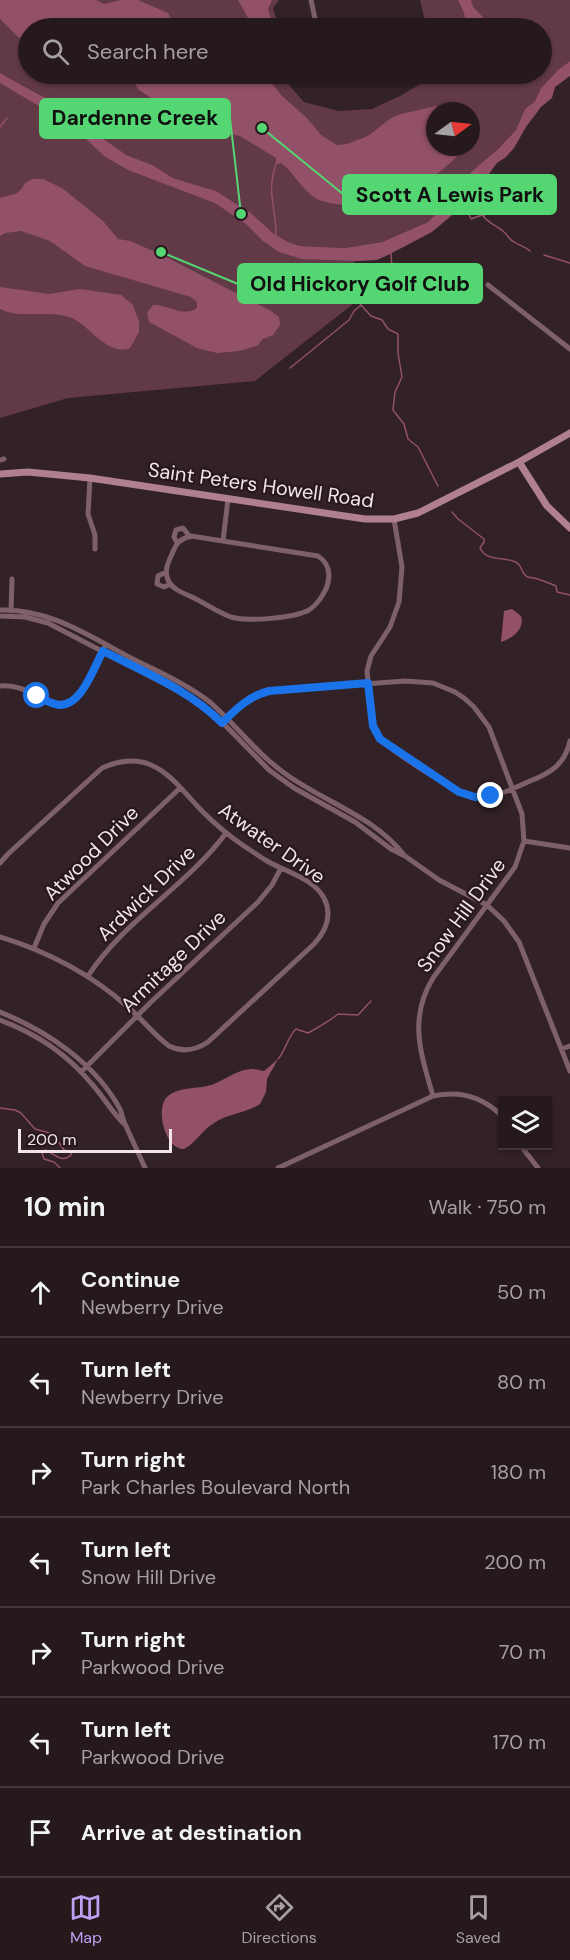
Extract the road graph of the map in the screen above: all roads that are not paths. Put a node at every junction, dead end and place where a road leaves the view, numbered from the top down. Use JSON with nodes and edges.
{"nodes":[{"id":1,"x":310,"y":0,"type":"edge"},
{"id":2,"x":314,"y":18,"type":"edge"},
{"id":3,"x":488,"y":285,"type":"dead end"},
{"id":4,"x":570,"y":349,"type":"edge"},
{"id":5,"x":570,"y":433,"type":"edge"},
{"id":6,"x":519,"y":462,"type":"junction"},
{"id":7,"x":0,"y":474,"type":"edge"},
{"id":8,"x":90,"y":478,"type":"junction"},
{"id":9,"x":228,"y":499,"type":"junction"},
{"id":10,"x":393,"y":519,"type":"junction"},
{"id":11,"x":570,"y":528,"type":"edge"},
{"id":12,"x":190,"y":537,"type":"junction"},
{"id":13,"x":223,"y":541,"type":"junction"},
{"id":14,"x":177,"y":543,"type":"junction"},
{"id":15,"x":95,"y":549,"type":"dead end"},
{"id":16,"x":166,"y":572,"type":"junction"},
{"id":17,"x":12,"y":579,"type":"dead end"},
{"id":18,"x":171,"y":584,"type":"junction"},
{"id":19,"x":0,"y":609,"type":"edge"},
{"id":20,"x":11,"y":612,"type":"junction"},
{"id":21,"x":0,"y":616,"type":"edge"},
{"id":22,"x":105,"y":648,"type":"junction"},
{"id":23,"x":368,"y":683,"type":"junction"},
{"id":24,"x":0,"y":686,"type":"edge"},
{"id":25,"x":225,"y":721,"type":"junction"},
{"id":26,"x":570,"y":741,"type":"edge"},
{"id":27,"x":297,"y":782,"type":"junction"},
{"id":28,"x":180,"y":788,"type":"junction"},
{"id":29,"x":294,"y":788,"type":"junction"},
{"id":30,"x":513,"y":789,"type":"junction"},
{"id":31,"x":226,"y":833,"type":"junction"},
{"id":32,"x":524,"y":841,"type":"junction"},
{"id":33,"x":570,"y":848,"type":"edge"},
{"id":34,"x":405,"y":856,"type":"junction"},
{"id":35,"x":0,"y":863,"type":"edge"},
{"id":36,"x":280,"y":868,"type":"junction"},
{"id":37,"x":487,"y":905,"type":"junction"},
{"id":38,"x":0,"y":937,"type":"edge"},
{"id":39,"x":34,"y":948,"type":"junction"},
{"id":40,"x":88,"y":976,"type":"junction"},
{"id":41,"x":0,"y":1012,"type":"edge"},
{"id":42,"x":137,"y":1016,"type":"junction"},
{"id":43,"x":0,"y":1020,"type":"edge"},
{"id":44,"x":19,"y":1024,"type":"junction"},
{"id":45,"x":570,"y":1046,"type":"edge"},
{"id":46,"x":561,"y":1049,"type":"junction"},
{"id":47,"x":83,"y":1069,"type":"junction"},
{"id":48,"x":570,"y":1071,"type":"edge"},
{"id":49,"x":433,"y":1096,"type":"junction"},
{"id":50,"x":498,"y":1112,"type":"edge"},
{"id":51,"x":524,"y":1150,"type":"edge"},
{"id":52,"x":145,"y":1168,"type":"edge"},
{"id":53,"x":278,"y":1168,"type":"edge"},
{"id":54,"x":538,"y":1168,"type":"edge"}],
"edges":[{"from":1,"to":2,"type":"street"},
{"from":3,"to":4,"type":"street"},
{"from":5,"to":6,"type":"main road","name":"Saint Peters Howell Road"},
{"from":6,"to":10,"type":"main road","name":"Saint Peters Howell Road"},
{"from":6,"to":11,"type":"main road"},
{"from":7,"to":8,"type":"main road","name":"Saint Peters Howell Road"},
{"from":8,"to":9,"type":"main road","name":"Saint Peters Howell Road"},
{"from":8,"to":15,"type":"street"},
{"from":9,"to":10,"type":"main road","name":"Saint Peters Howell Road"},
{"from":9,"to":13,"type":"street"},
{"from":10,"to":23,"type":"street"},
{"from":12,"to":13,"type":"street"},
{"from":12,"to":14,"type":"street"},
{"from":12,"to":14,"type":"street"},
{"from":13,"to":18,"type":"street"},
{"from":14,"to":16,"type":"street"},
{"from":16,"to":18,"type":"street"},
{"from":16,"to":18,"type":"street"},
{"from":17,"to":20,"type":"street"},
{"from":19,"to":20,"type":"street"},
{"from":20,"to":21,"type":"street"},
{"from":20,"to":22,"type":"street"},
{"from":22,"to":24,"type":"street"},
{"from":22,"to":25,"type":"street"},
{"from":23,"to":25,"type":"street","name":"Snow Hill Drive"},
{"from":23,"to":30,"type":"street","name":"Snow Hill Drive"},
{"from":23,"to":30,"type":"street"},
{"from":25,"to":27,"type":"street"},
{"from":25,"to":29,"type":"street"},
{"from":26,"to":30,"type":"street"},
{"from":27,"to":29,"type":"street"},
{"from":27,"to":34,"type":"street"},
{"from":28,"to":31,"type":"street","name":"Atwater Drive"},
{"from":28,"to":35,"type":"street","name":"Atwater Drive"},
{"from":28,"to":39,"type":"street","name":"Atwood Drive"},
{"from":29,"to":34,"type":"street"},
{"from":30,"to":32,"type":"street","name":"Snow Hill Drive"},
{"from":31,"to":36,"type":"street","name":"Atwater Drive"},
{"from":31,"to":40,"type":"street","name":"Ardwick Drive"},
{"from":32,"to":33,"type":"street"},
{"from":32,"to":37,"type":"street","name":"Snow Hill Drive"},
{"from":34,"to":37,"type":"street"},
{"from":36,"to":42,"type":"street","name":"Armitage Drive"},
{"from":36,"to":42,"type":"street","name":"Atwater Drive"},
{"from":37,"to":46,"type":"street"},
{"from":37,"to":49,"type":"street","name":"Snow Hill Drive"},
{"from":38,"to":39,"type":"street","name":"Atwater Drive"},
{"from":39,"to":40,"type":"street","name":"Atwater Drive"},
{"from":40,"to":42,"type":"street","name":"Atwater Drive"},
{"from":41,"to":44,"type":"street"},
{"from":42,"to":47,"type":"street","name":"Armitage Drive"},
{"from":43,"to":44,"type":"street"},
{"from":44,"to":47,"type":"street"},
{"from":45,"to":46,"type":"street"},
{"from":46,"to":48,"type":"street"},
{"from":47,"to":52,"type":"street"},
{"from":49,"to":50,"type":"street"},
{"from":49,"to":53,"type":"street"},
{"from":51,"to":54,"type":"street"}]}
